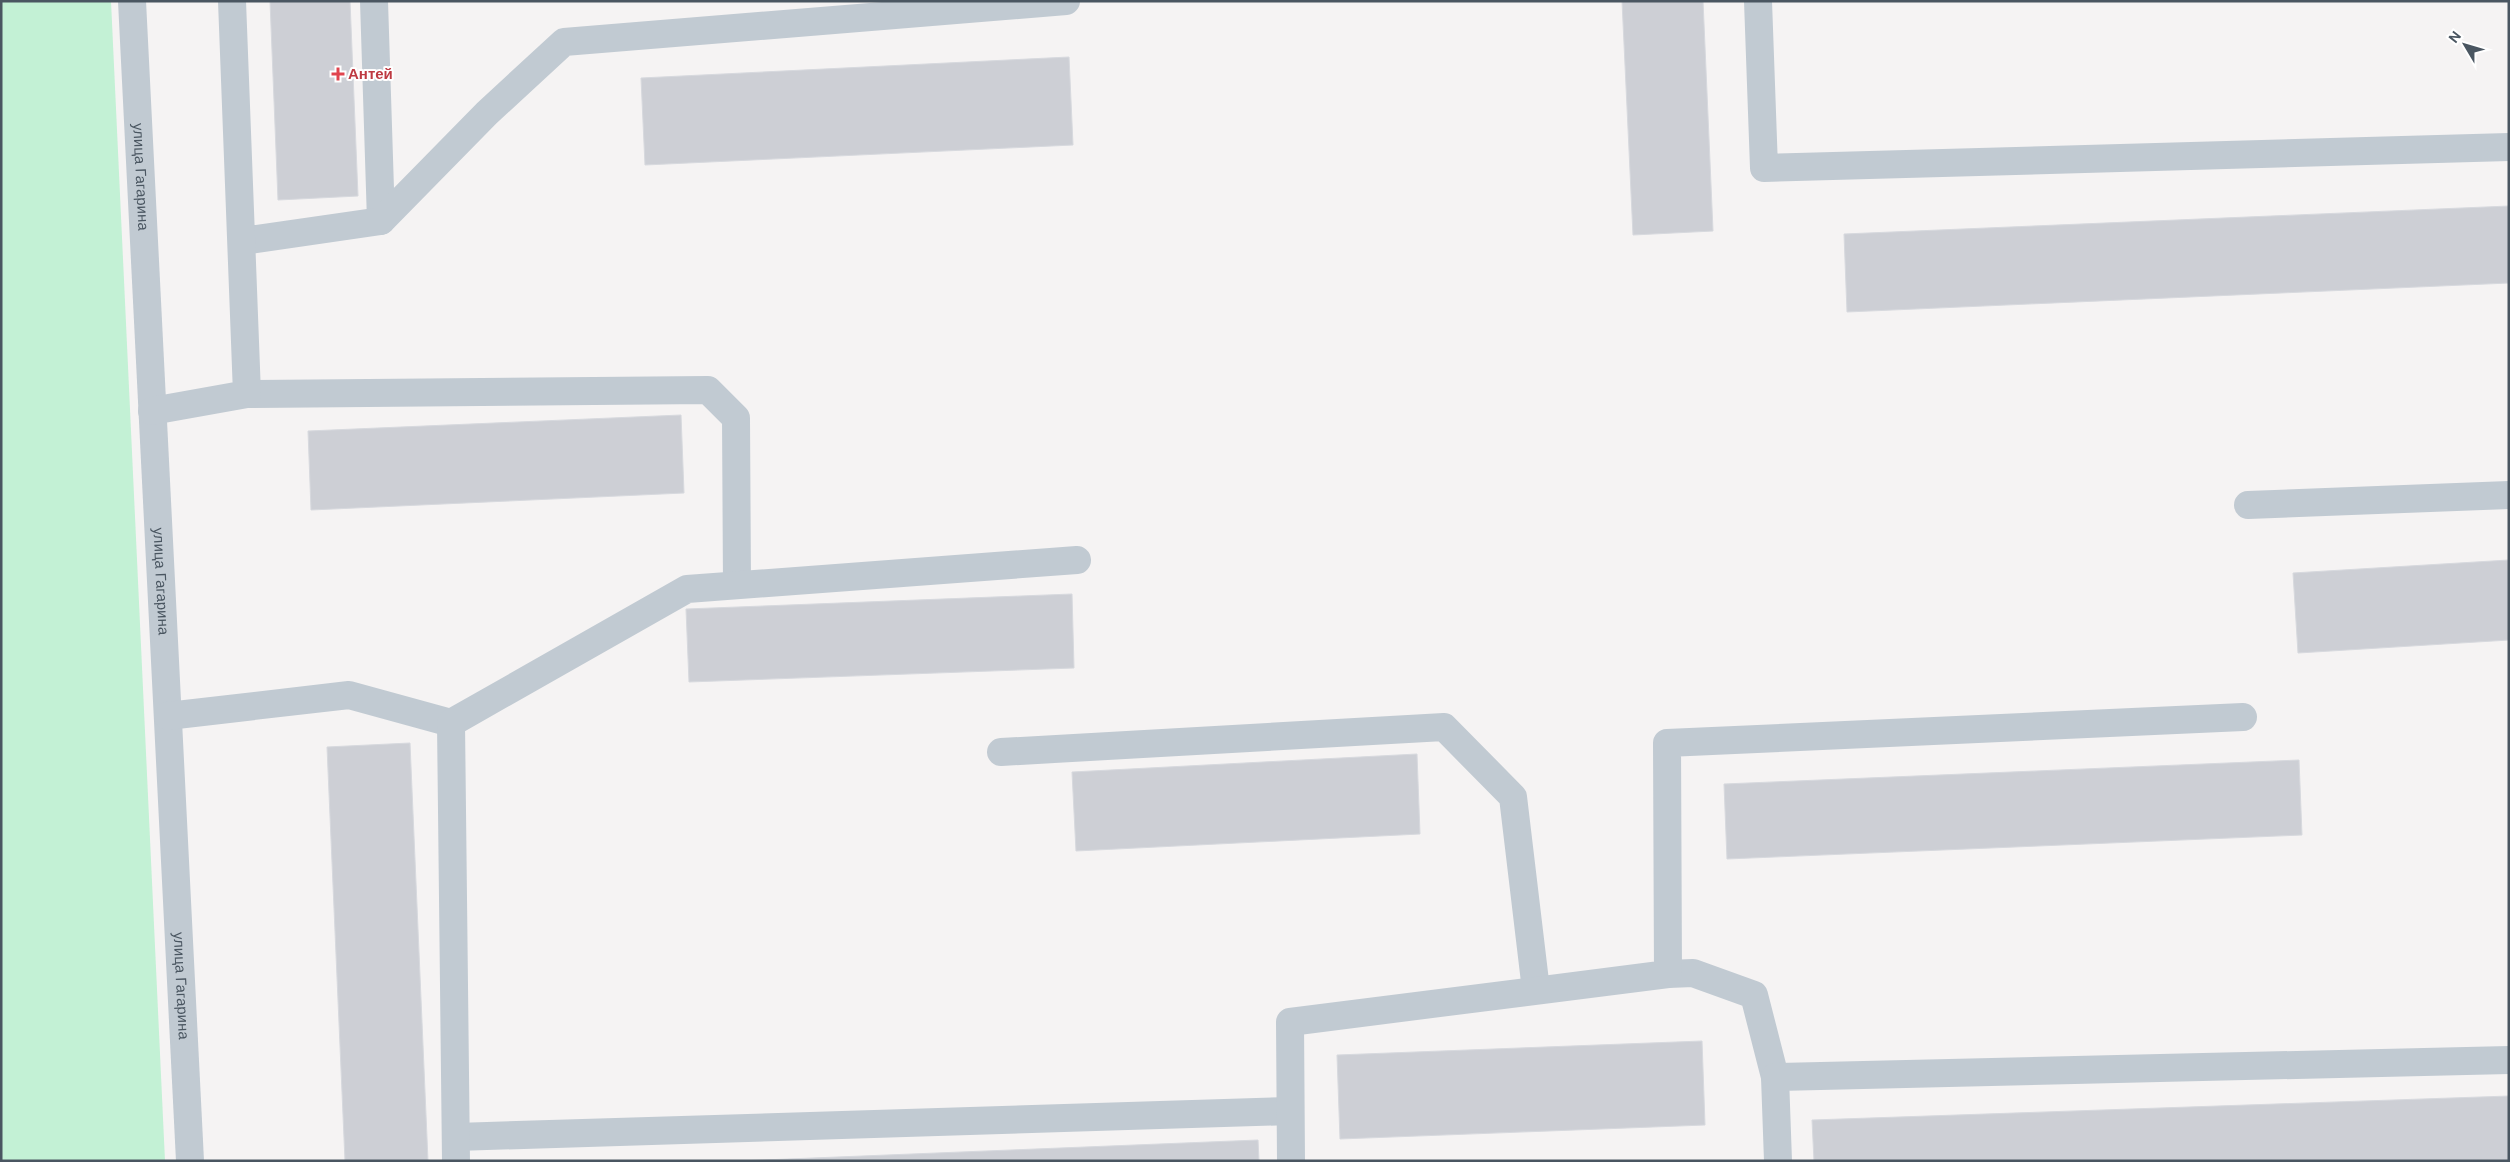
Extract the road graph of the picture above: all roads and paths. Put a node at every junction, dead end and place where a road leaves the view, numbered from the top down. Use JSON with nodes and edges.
{"nodes":[{"id":1,"x":132,"y":1,"type":"edge"},
{"id":2,"x":232,"y":1,"type":"edge"},
{"id":3,"x":374,"y":1,"type":"edge"},
{"id":4,"x":1066,"y":1,"type":"edge"},
{"id":5,"x":1758,"y":1,"type":"edge"},
{"id":6,"x":2509,"y":147,"type":"edge"},
{"id":7,"x":381,"y":221,"type":"junction"},
{"id":8,"x":242,"y":241,"type":"junction"},
{"id":9,"x":247,"y":394,"type":"junction"},
{"id":10,"x":152,"y":411,"type":"junction"},
{"id":11,"x":2509,"y":495,"type":"edge"},
{"id":12,"x":2248,"y":505,"type":"dead end"},
{"id":13,"x":1077,"y":560,"type":"dead end"},
{"id":14,"x":737,"y":585,"type":"junction"},
{"id":15,"x":168,"y":716,"type":"junction"},
{"id":16,"x":2243,"y":717,"type":"dead end"},
{"id":17,"x":451,"y":723,"type":"junction"},
{"id":18,"x":1001,"y":752,"type":"dead end"},
{"id":19,"x":1668,"y":974,"type":"junction"},
{"id":20,"x":1536,"y":990,"type":"junction"},
{"id":21,"x":2509,"y":1060,"type":"edge"},
{"id":22,"x":1776,"y":1077,"type":"junction"},
{"id":23,"x":1290,"y":1111,"type":"junction"},
{"id":24,"x":456,"y":1149,"type":"edge"},
{"id":25,"x":190,"y":1161,"type":"edge"},
{"id":26,"x":1291,"y":1161,"type":"edge"},
{"id":27,"x":1778,"y":1161,"type":"edge"}],
"edges":[{"from":1,"to":10,"type":"street","name":"улица Гагарина"},
{"from":2,"to":8,"type":"street"},
{"from":3,"to":7,"type":"street"},
{"from":4,"to":7,"type":"street"},
{"from":5,"to":6,"type":"street"},
{"from":7,"to":8,"type":"street"},
{"from":8,"to":9,"type":"street"},
{"from":9,"to":10,"type":"street"},
{"from":9,"to":14,"type":"street"},
{"from":10,"to":15,"type":"street","name":"улица Гагарина"},
{"from":11,"to":12,"type":"street"},
{"from":13,"to":14,"type":"street"},
{"from":14,"to":17,"type":"street"},
{"from":15,"to":17,"type":"street"},
{"from":15,"to":25,"type":"street","name":"улица Гагарина"},
{"from":16,"to":19,"type":"street"},
{"from":17,"to":24,"type":"street"},
{"from":18,"to":20,"type":"street"},
{"from":19,"to":20,"type":"street"},
{"from":19,"to":22,"type":"street"},
{"from":20,"to":23,"type":"street"},
{"from":21,"to":22,"type":"street"},
{"from":22,"to":27,"type":"street"},
{"from":23,"to":24,"type":"street"},
{"from":23,"to":26,"type":"street"}]}
